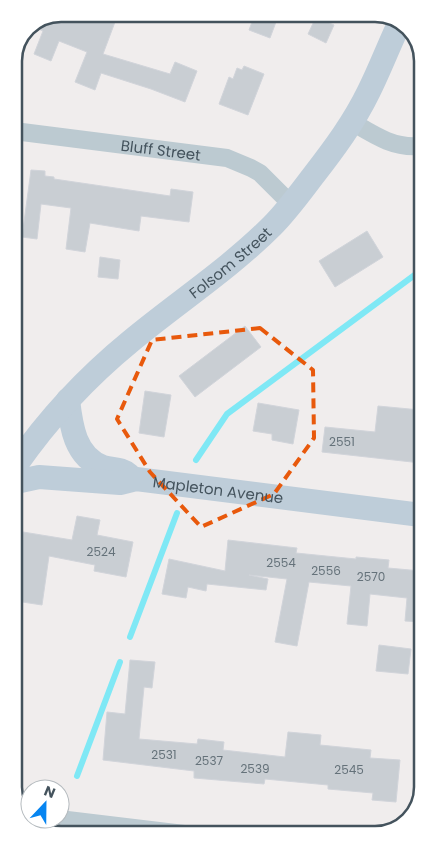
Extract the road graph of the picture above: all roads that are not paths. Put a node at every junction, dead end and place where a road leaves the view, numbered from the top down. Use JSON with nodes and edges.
{"nodes":[{"id":1,"x":396,"y":30,"type":"edge"},
{"id":2,"x":352,"y":122,"type":"junction"},
{"id":3,"x":23,"y":132,"type":"edge"},
{"id":4,"x":413,"y":146,"type":"edge"},
{"id":5,"x":291,"y":204,"type":"junction"},
{"id":6,"x":68,"y":400,"type":"junction"},
{"id":7,"x":22,"y":451,"type":"edge"},
{"id":8,"x":136,"y":479,"type":"junction"},
{"id":9,"x":22,"y":481,"type":"edge"},
{"id":10,"x":413,"y":514,"type":"edge"},
{"id":11,"x":70,"y":820,"type":"edge"},
{"id":12,"x":117,"y":826,"type":"edge"}],
"edges":[{"from":1,"to":2,"type":"main road","name":"Folsom Street"},
{"from":2,"to":4,"type":"street"},
{"from":2,"to":5,"type":"main road","name":"Folsom Street"},
{"from":3,"to":5,"type":"street","name":"Bluff Street"},
{"from":5,"to":6,"type":"main road","name":"Folsom Street"},
{"from":6,"to":7,"type":"main road","name":"Folsom Street"},
{"from":6,"to":8,"type":"main road"},
{"from":8,"to":9,"type":"main road","name":"Mapleton Avenue"},
{"from":8,"to":10,"type":"main road","name":"Mapleton Avenue"},
{"from":11,"to":12,"type":"street"}]}
